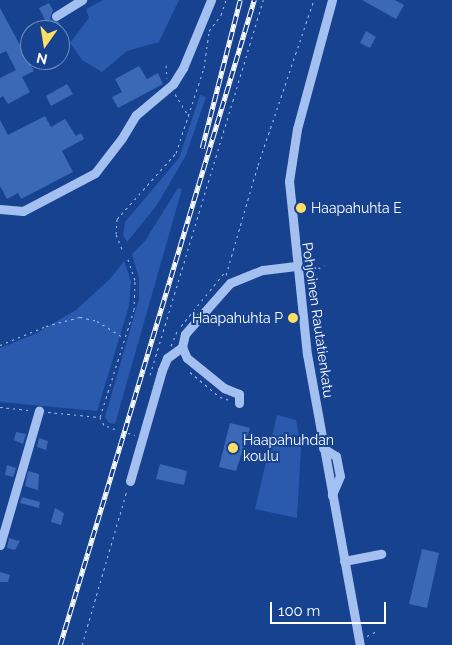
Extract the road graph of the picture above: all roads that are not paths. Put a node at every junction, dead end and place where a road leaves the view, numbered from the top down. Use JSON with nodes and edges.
{"nodes":[{"id":1,"x":82,"y":0,"type":"edge"},
{"id":2,"x":332,"y":0,"type":"edge"},
{"id":3,"x":210,"y":1,"type":"edge"},
{"id":4,"x":65,"y":4,"type":"edge"},
{"id":5,"x":56,"y":16,"type":"dead end"},
{"id":6,"x":0,"y":209,"type":"edge"},
{"id":7,"x":296,"y":266,"type":"junction"},
{"id":8,"x":182,"y":347,"type":"junction"},
{"id":9,"x":239,"y":403,"type":"dead end"},
{"id":10,"x":39,"y":411,"type":"road end"},
{"id":11,"x":130,"y":481,"type":"road end"},
{"id":12,"x":0,"y":545,"type":"edge"},
{"id":13,"x":381,"y":554,"type":"dead end"},
{"id":14,"x":344,"y":560,"type":"junction"},
{"id":15,"x":359,"y":642,"type":"edge"}],
"edges":[{"from":1,"to":4,"type":"street"},
{"from":2,"to":7,"type":"street","name":"Pohjoinen Rautatienkatu"},
{"from":3,"to":6,"type":"street"},
{"from":4,"to":5,"type":"street"},
{"from":7,"to":8,"type":"street"},
{"from":7,"to":14,"type":"street","name":"Pohjoinen Rautatienkatu"},
{"from":8,"to":9,"type":"street"},
{"from":8,"to":11,"type":"street"},
{"from":10,"to":12,"type":"street"},
{"from":13,"to":14,"type":"street"},
{"from":14,"to":15,"type":"street","name":"Pohjoinen Rautatienkatu"}]}
